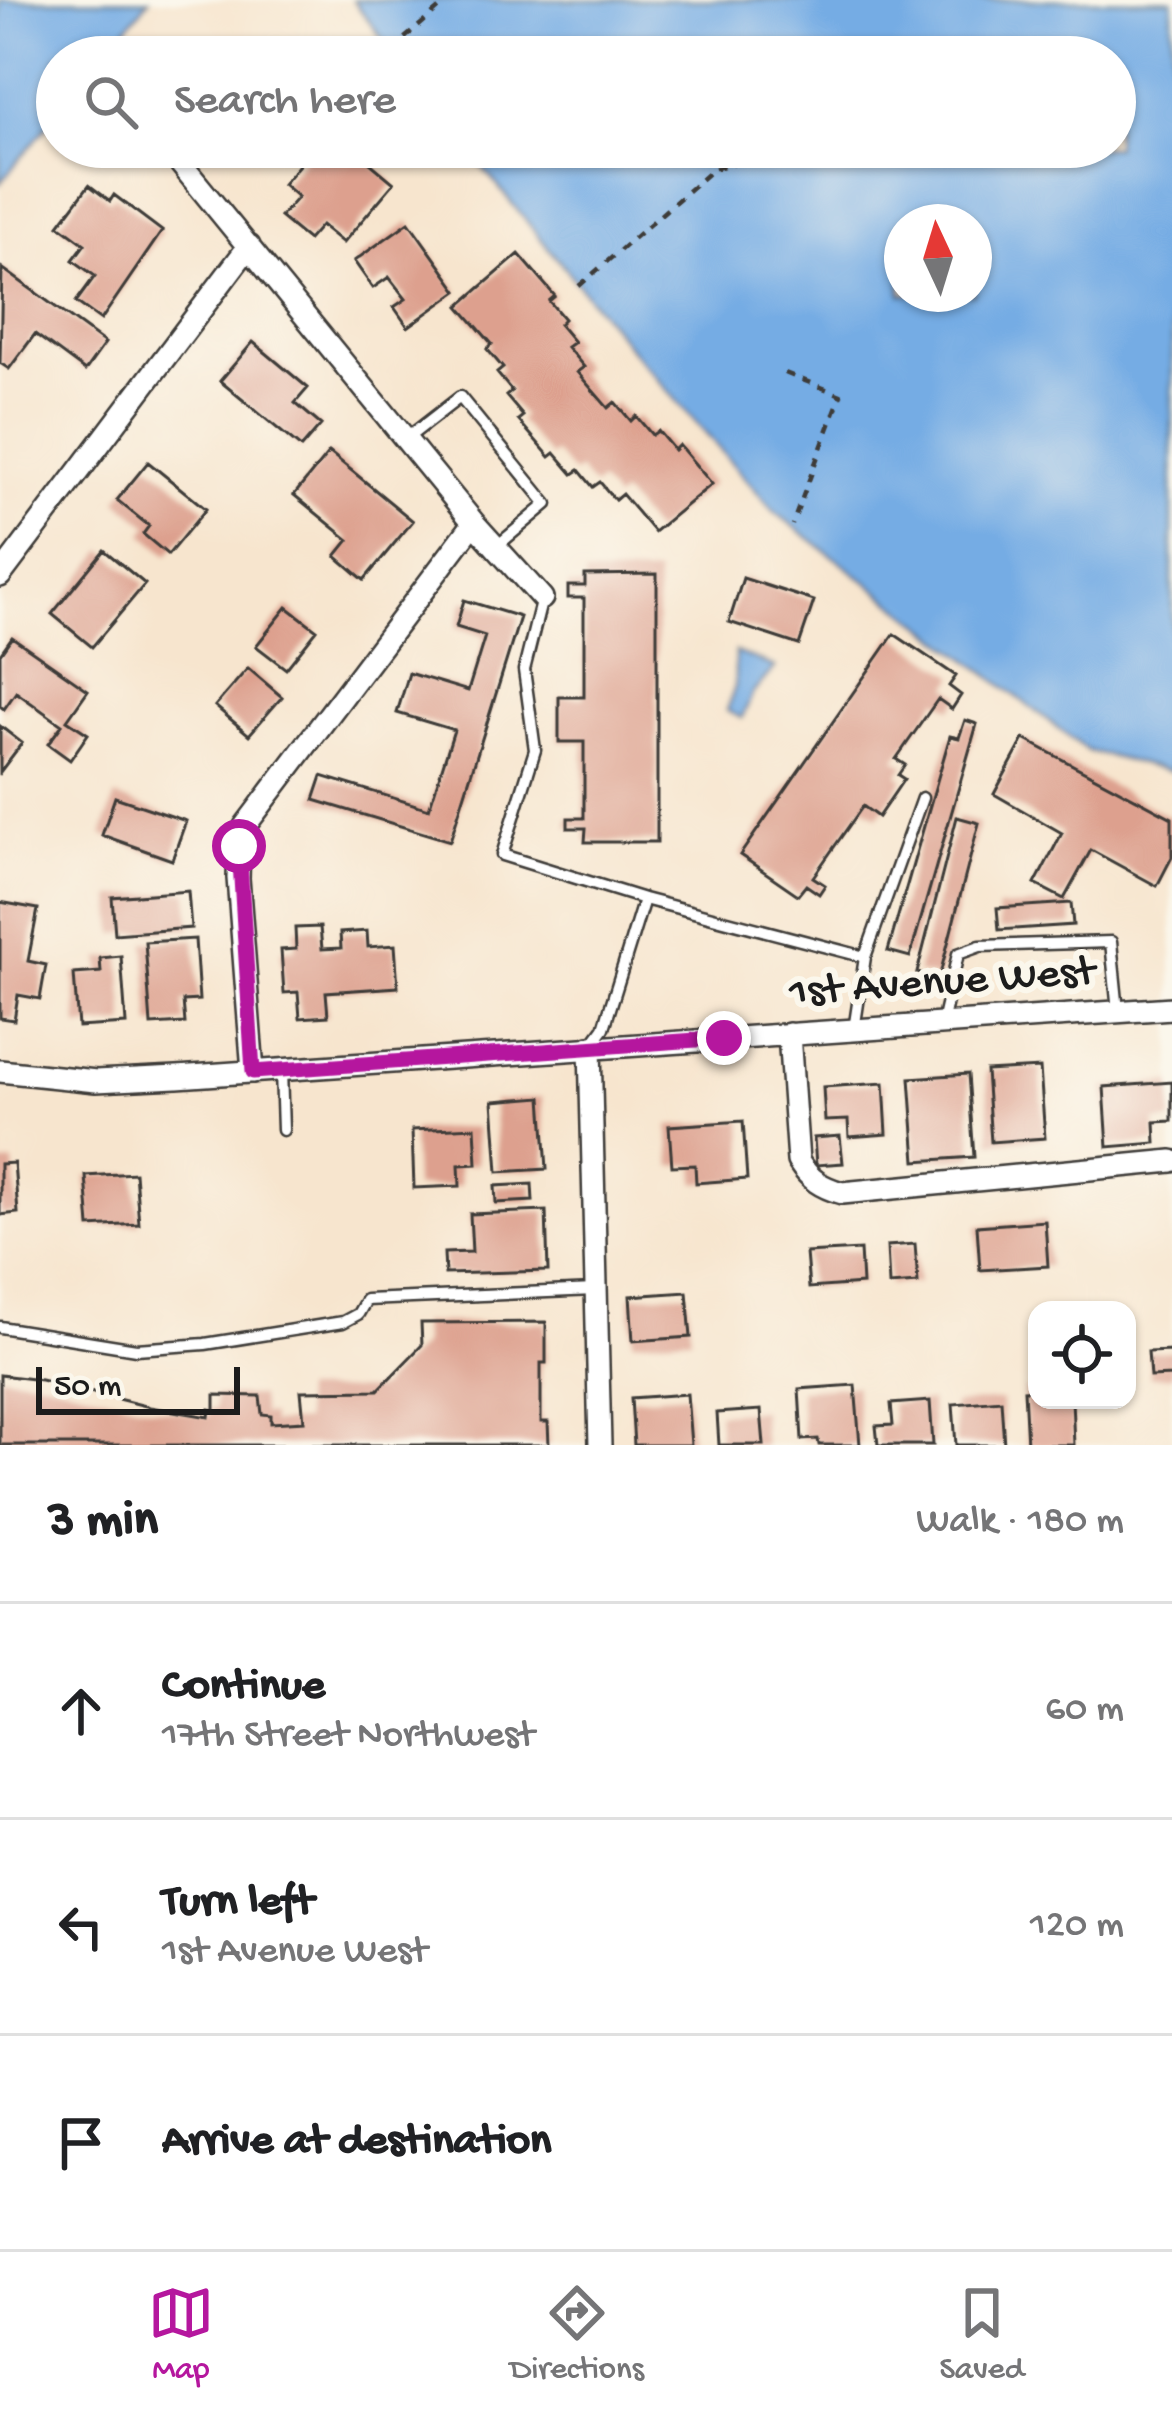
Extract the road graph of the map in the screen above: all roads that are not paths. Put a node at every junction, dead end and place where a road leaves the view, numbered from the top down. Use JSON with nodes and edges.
{"nodes":[{"id":1,"x":184,"y":168,"type":"edge"},
{"id":2,"x":249,"y":246,"type":"junction"},
{"id":3,"x":406,"y":440,"type":"junction"},
{"id":4,"x":474,"y":523,"type":"junction"},
{"id":5,"x":495,"y":548,"type":"junction"},
{"id":6,"x":0,"y":576,"type":"edge"},
{"id":7,"x":542,"y":598,"type":"joint"},
{"id":8,"x":922,"y":798,"type":"dead end"},
{"id":9,"x":644,"y":899,"type":"junction"},
{"id":10,"x":865,"y":956,"type":"junction"},
{"id":11,"x":1172,"y":1007,"type":"edge"},
{"id":12,"x":1118,"y":1011,"type":"junction"},
{"id":13,"x":942,"y":1023,"type":"junction"},
{"id":14,"x":854,"y":1030,"type":"junction"},
{"id":15,"x":789,"y":1034,"type":"junction"},
{"id":16,"x":590,"y":1047,"type":"junction"},
{"id":17,"x":281,"y":1070,"type":"junction"},
{"id":18,"x":0,"y":1071,"type":"edge"},
{"id":19,"x":253,"y":1072,"type":"junction"},
{"id":20,"x":283,"y":1130,"type":"dead end"},
{"id":21,"x":1172,"y":1161,"type":"edge"},
{"id":22,"x":596,"y":1290,"type":"junction"},
{"id":23,"x":0,"y":1327,"type":"edge"},
{"id":24,"x":600,"y":1445,"type":"edge"}],
"edges":[{"from":1,"to":2,"type":"street"},
{"from":2,"to":3,"type":"street"},
{"from":2,"to":6,"type":"street"},
{"from":3,"to":4,"type":"street"},
{"from":3,"to":5,"type":"lane"},
{"from":4,"to":5,"type":"street"},
{"from":4,"to":19,"type":"street"},
{"from":5,"to":7,"type":"street"},
{"from":7,"to":9,"type":"lane"},
{"from":8,"to":10,"type":"lane"},
{"from":9,"to":10,"type":"lane"},
{"from":9,"to":16,"type":"lane"},
{"from":10,"to":14,"type":"lane"},
{"from":11,"to":12,"type":"street","name":"1st Avenue West"},
{"from":12,"to":13,"type":"street","name":"1st Avenue West"},
{"from":12,"to":13,"type":"lane"},
{"from":13,"to":14,"type":"street","name":"1st Avenue West"},
{"from":14,"to":15,"type":"street","name":"1st Avenue West"},
{"from":15,"to":16,"type":"street","name":"1st Avenue West"},
{"from":15,"to":21,"type":"street"},
{"from":16,"to":17,"type":"street","name":"1st Avenue West"},
{"from":16,"to":22,"type":"street"},
{"from":17,"to":19,"type":"street","name":"1st Avenue West"},
{"from":17,"to":20,"type":"lane"},
{"from":18,"to":19,"type":"street","name":"1st Avenue West"},
{"from":22,"to":23,"type":"lane"},
{"from":22,"to":24,"type":"street"}]}
